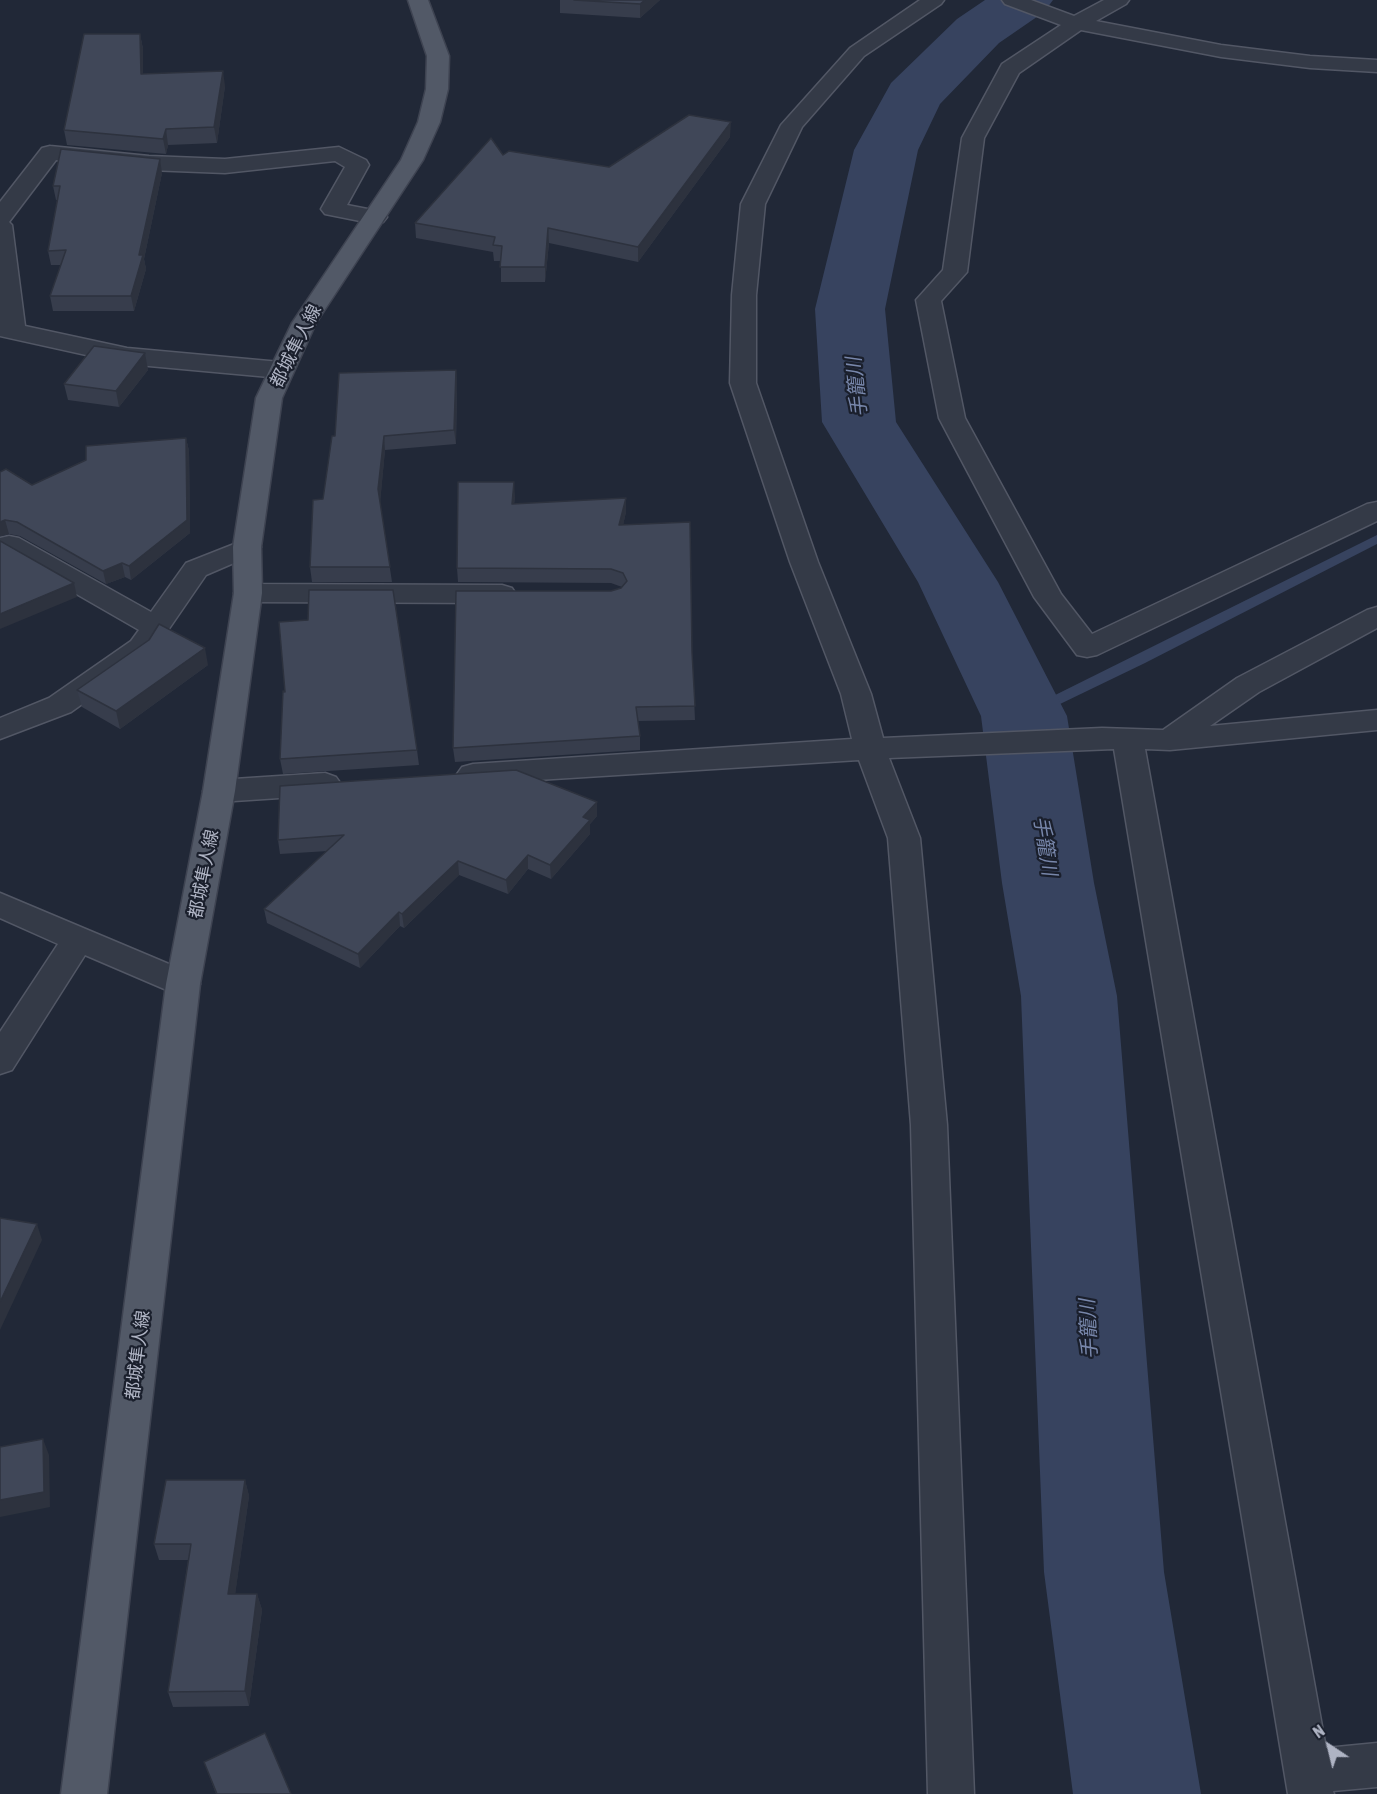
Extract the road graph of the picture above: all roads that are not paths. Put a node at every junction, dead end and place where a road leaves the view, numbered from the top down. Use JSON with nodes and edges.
{"nodes":[{"id":1,"x":418,"y":0,"type":"edge"},
{"id":2,"x":934,"y":0,"type":"edge"},
{"id":3,"x":1012,"y":0,"type":"edge"},
{"id":4,"x":1119,"y":0,"type":"edge"},
{"id":5,"x":1074,"y":23,"type":"junction"},
{"id":6,"x":1377,"y":66,"type":"edge"},
{"id":7,"x":71,"y":130,"type":"edge"},
{"id":8,"x":50,"y":153,"type":"junction"},
{"id":9,"x":375,"y":217,"type":"junction"},
{"id":10,"x":0,"y":218,"type":"edge"},
{"id":11,"x":0,"y":225,"type":"edge"},
{"id":12,"x":7,"y":329,"type":"edge"},
{"id":13,"x":280,"y":370,"type":"junction"},
{"id":14,"x":1377,"y":510,"type":"edge"},
{"id":15,"x":9,"y":544,"type":"edge"},
{"id":16,"x":247,"y":547,"type":"junction"},
{"id":17,"x":248,"y":592,"type":"junction"},
{"id":18,"x":529,"y":594,"type":"edge"},
{"id":19,"x":1377,"y":616,"type":"edge"},
{"id":20,"x":156,"y":627,"type":"junction"},
{"id":21,"x":1377,"y":720,"type":"edge"},
{"id":22,"x":0,"y":729,"type":"edge"},
{"id":23,"x":1115,"y":738,"type":"junction"},
{"id":24,"x":1170,"y":740,"type":"junction"},
{"id":25,"x":870,"y":748,"type":"junction"},
{"id":26,"x":444,"y":776,"type":"edge"},
{"id":27,"x":350,"y":782,"type":"edge"},
{"id":28,"x":219,"y":791,"type":"junction"},
{"id":29,"x":0,"y":905,"type":"edge"},
{"id":30,"x":78,"y":939,"type":"junction"},
{"id":31,"x":183,"y":984,"type":"junction"},
{"id":32,"x":0,"y":1061,"type":"edge"},
{"id":33,"x":1377,"y":1765,"type":"edge"},
{"id":34,"x":1309,"y":1783,"type":"edge"},
{"id":35,"x":84,"y":1794,"type":"edge"},
{"id":36,"x":951,"y":1794,"type":"edge"}],
"edges":[{"from":1,"to":9,"type":"main road","name":"都城隼人線"},
{"from":2,"to":25,"type":"street"},
{"from":3,"to":5,"type":"street"},
{"from":4,"to":5,"type":"street"},
{"from":5,"to":6,"type":"street"},
{"from":5,"to":14,"type":"street"},
{"from":7,"to":8,"type":"street"},
{"from":8,"to":9,"type":"street"},
{"from":8,"to":10,"type":"street"},
{"from":9,"to":13,"type":"main road","name":"都城隼人線"},
{"from":11,"to":12,"type":"street"},
{"from":12,"to":13,"type":"street"},
{"from":13,"to":16,"type":"main road","name":"都城隼人線"},
{"from":15,"to":20,"type":"street"},
{"from":16,"to":17,"type":"main road","name":"都城隼人線"},
{"from":16,"to":20,"type":"street"},
{"from":17,"to":18,"type":"street"},
{"from":17,"to":28,"type":"main road","name":"都城隼人線"},
{"from":19,"to":24,"type":"street"},
{"from":20,"to":22,"type":"street"},
{"from":21,"to":24,"type":"street"},
{"from":23,"to":24,"type":"street"},
{"from":23,"to":25,"type":"street"},
{"from":23,"to":34,"type":"street"},
{"from":25,"to":26,"type":"street"},
{"from":25,"to":36,"type":"street"},
{"from":27,"to":28,"type":"street"},
{"from":28,"to":31,"type":"main road","name":"都城隼人線"},
{"from":29,"to":30,"type":"street"},
{"from":30,"to":31,"type":"street"},
{"from":30,"to":32,"type":"street"},
{"from":31,"to":35,"type":"main road","name":"都城隼人線"},
{"from":33,"to":34,"type":"street"}]}
